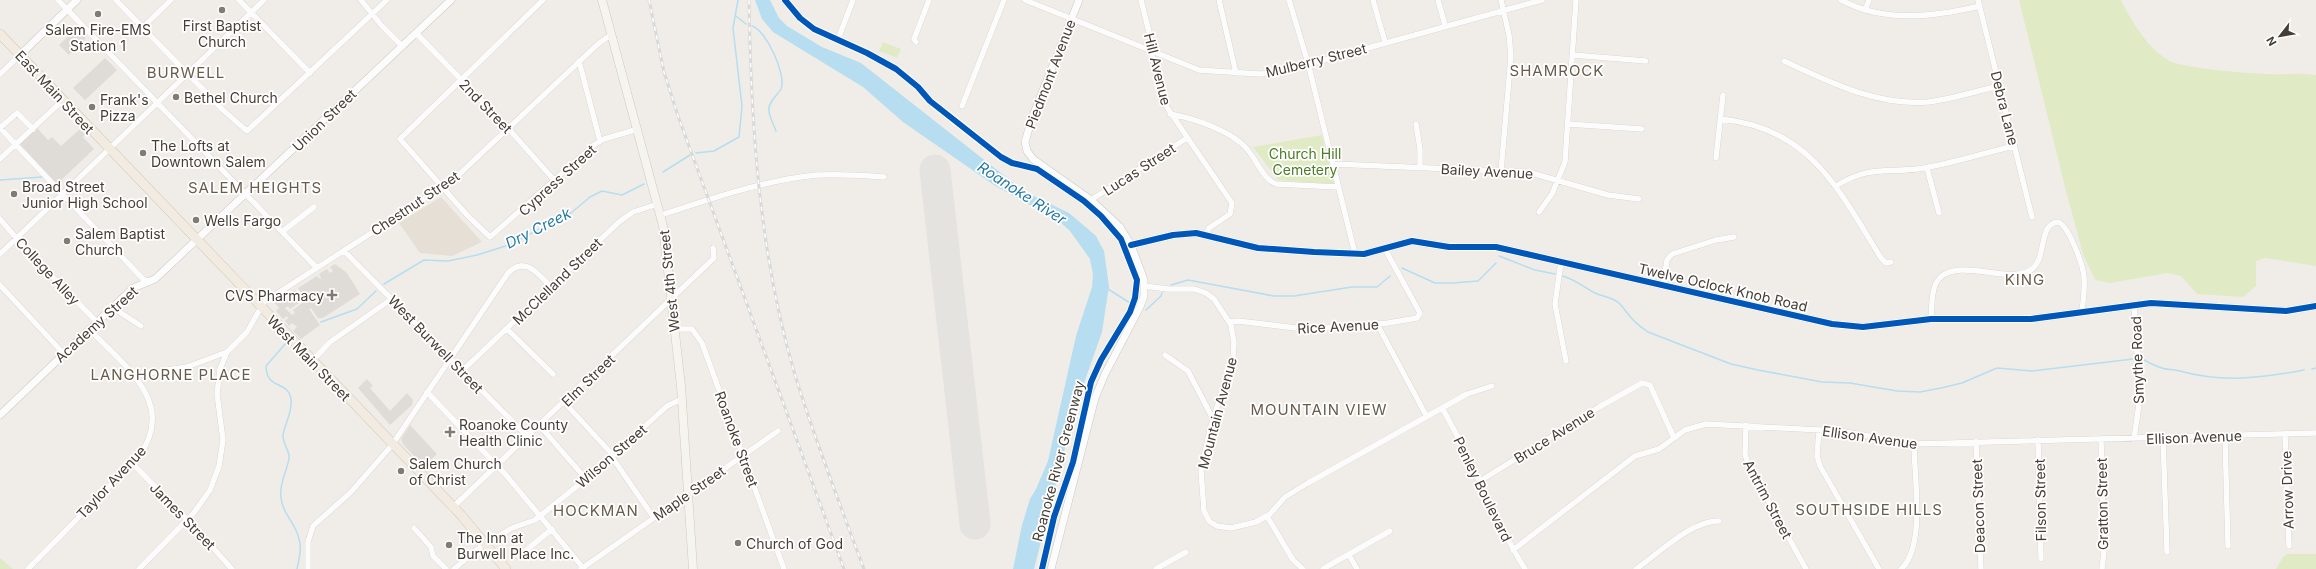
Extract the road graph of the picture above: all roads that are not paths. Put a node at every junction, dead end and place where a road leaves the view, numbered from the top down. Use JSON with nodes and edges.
{"nodes":[{"id":1,"x":58,"y":0,"type":"edge"},
{"id":2,"x":77,"y":0,"type":"edge"},
{"id":3,"x":116,"y":0,"type":"edge"},
{"id":4,"x":172,"y":0,"type":"edge"},
{"id":5,"x":239,"y":0,"type":"edge"},
{"id":6,"x":264,"y":0,"type":"edge"},
{"id":7,"x":361,"y":0,"type":"edge"},
{"id":8,"x":387,"y":0,"type":"edge"},
{"id":9,"x":451,"y":0,"type":"edge"},
{"id":10,"x":543,"y":0,"type":"edge"},
{"id":11,"x":602,"y":0,"type":"edge"},
{"id":12,"x":853,"y":0,"type":"edge"},
{"id":13,"x":929,"y":0,"type":"edge"},
{"id":14,"x":1004,"y":0,"type":"edge"},
{"id":15,"x":1025,"y":0,"type":"edge"},
{"id":16,"x":1079,"y":0,"type":"edge"},
{"id":17,"x":1141,"y":0,"type":"edge"},
{"id":18,"x":1219,"y":0,"type":"edge"},
{"id":19,"x":1289,"y":0,"type":"edge"},
{"id":20,"x":1373,"y":0,"type":"edge"},
{"id":21,"x":1438,"y":0,"type":"edge"},
{"id":22,"x":1501,"y":0,"type":"edge"},
{"id":23,"x":1542,"y":0,"type":"edge"},
{"id":24,"x":1576,"y":0,"type":"edge"},
{"id":25,"x":1841,"y":0,"type":"edge"},
{"id":26,"x":1869,"y":0,"type":"edge"},
{"id":27,"x":1979,"y":3,"type":"edge"},
{"id":28,"x":1504,"y":9,"type":"junction"},
{"id":29,"x":67,"y":10,"type":"junction"},
{"id":30,"x":1865,"y":10,"type":"junction"},
{"id":31,"x":251,"y":12,"type":"junction"},
{"id":32,"x":372,"y":14,"type":"junction"},
{"id":33,"x":1072,"y":18,"type":"junction"},
{"id":34,"x":1445,"y":26,"type":"junction"},
{"id":35,"x":142,"y":28,"type":"junction"},
{"id":36,"x":416,"y":33,"type":"junction"},
{"id":37,"x":0,"y":34,"type":"edge"},
{"id":38,"x":612,"y":34,"type":"junction"},
{"id":39,"x":840,"y":34,"type":"dead end"},
{"id":40,"x":916,"y":42,"type":"dead end"},
{"id":41,"x":1385,"y":42,"type":"junction"},
{"id":42,"x":402,"y":46,"type":"junction"},
{"id":43,"x":1152,"y":50,"type":"junction"},
{"id":44,"x":20,"y":55,"type":"junction"},
{"id":45,"x":1573,"y":55,"type":"junction"},
{"id":46,"x":579,"y":61,"type":"junction"},
{"id":47,"x":1646,"y":61,"type":"dead end"},
{"id":48,"x":1784,"y":61,"type":"dead end"},
{"id":49,"x":1308,"y":63,"type":"junction"},
{"id":50,"x":310,"y":73,"type":"junction"},
{"id":51,"x":1236,"y":73,"type":"junction"},
{"id":52,"x":0,"y":74,"type":"edge"},
{"id":53,"x":187,"y":74,"type":"junction"},
{"id":54,"x":461,"y":81,"type":"junction"},
{"id":55,"x":2000,"y":86,"type":"junction"},
{"id":56,"x":1723,"y":95,"type":"dead end"},
{"id":57,"x":63,"y":100,"type":"junction"},
{"id":58,"x":157,"y":104,"type":"junction"},
{"id":59,"x":962,"y":106,"type":"dead end"},
{"id":60,"x":1170,"y":114,"type":"junction"},
{"id":61,"x":1720,"y":119,"type":"junction"},
{"id":62,"x":1416,"y":124,"type":"dead end"},
{"id":63,"x":1568,"y":124,"type":"junction"},
{"id":64,"x":0,"y":128,"type":"edge"},
{"id":65,"x":508,"y":128,"type":"junction"},
{"id":66,"x":1642,"y":128,"type":"dead end"},
{"id":67,"x":33,"y":129,"type":"junction"},
{"id":68,"x":638,"y":130,"type":"junction"},
{"id":69,"x":1187,"y":138,"type":"junction"},
{"id":70,"x":600,"y":141,"type":"junction"},
{"id":71,"x":16,"y":145,"type":"junction"},
{"id":72,"x":2014,"y":146,"type":"junction"},
{"id":73,"x":109,"y":150,"type":"junction"},
{"id":74,"x":1716,"y":158,"type":"dead end"},
{"id":75,"x":0,"y":159,"type":"edge"},
{"id":76,"x":1333,"y":164,"type":"junction"},
{"id":77,"x":1420,"y":167,"type":"junction"},
{"id":78,"x":1927,"y":168,"type":"junction"},
{"id":79,"x":1502,"y":171,"type":"junction"},
{"id":80,"x":884,"y":177,"type":"dead end"},
{"id":81,"x":1559,"y":180,"type":"junction"},
{"id":82,"x":555,"y":181,"type":"junction"},
{"id":83,"x":1836,"y":186,"type":"junction"},
{"id":84,"x":1338,"y":187,"type":"junction"},
{"id":85,"x":443,"y":188,"type":"junction"},
{"id":86,"x":246,"y":193,"type":"junction"},
{"id":87,"x":62,"y":194,"type":"junction"},
{"id":88,"x":1639,"y":199,"type":"dead end"},
{"id":89,"x":1091,"y":200,"type":"junction"},
{"id":90,"x":658,"y":204,"type":"junction"},
{"id":91,"x":314,"y":207,"type":"dead end"},
{"id":92,"x":1539,"y":212,"type":"dead end"},
{"id":93,"x":1939,"y":213,"type":"dead end"},
{"id":94,"x":661,"y":215,"type":"junction"},
{"id":95,"x":2032,"y":217,"type":"dead end"},
{"id":96,"x":0,"y":219,"type":"edge"},
{"id":97,"x":283,"y":231,"type":"junction"},
{"id":98,"x":1206,"y":234,"type":"junction"},
{"id":99,"x":1734,"y":237,"type":"dead end"},
{"id":100,"x":16,"y":238,"type":"junction"},
{"id":101,"x":196,"y":240,"type":"junction"},
{"id":102,"x":1131,"y":245,"type":"junction"},
{"id":103,"x":713,"y":248,"type":"dead end"},
{"id":104,"x":1385,"y":249,"type":"junction"},
{"id":105,"x":344,"y":251,"type":"junction"},
{"id":106,"x":0,"y":254,"type":"edge"},
{"id":107,"x":1355,"y":254,"type":"junction"},
{"id":108,"x":1561,"y":262,"type":"junction"},
{"id":109,"x":1891,"y":262,"type":"dead end"},
{"id":110,"x":317,"y":268,"type":"junction"},
{"id":111,"x":149,"y":282,"type":"junction"},
{"id":112,"x":1663,"y":285,"type":"junction"},
{"id":113,"x":0,"y":286,"type":"edge"},
{"id":114,"x":1144,"y":286,"type":"junction"},
{"id":115,"x":551,"y":288,"type":"junction"},
{"id":116,"x":393,"y":298,"type":"junction"},
{"id":117,"x":670,"y":301,"type":"junction"},
{"id":118,"x":2134,"y":304,"type":"junction"},
{"id":119,"x":112,"y":307,"type":"junction"},
{"id":120,"x":260,"y":307,"type":"junction"},
{"id":121,"x":2315,"y":308,"type":"edge"},
{"id":122,"x":2082,"y":312,"type":"junction"},
{"id":123,"x":1932,"y":319,"type":"junction"},
{"id":124,"x":97,"y":322,"type":"junction"},
{"id":125,"x":1230,"y":322,"type":"junction"},
{"id":126,"x":1377,"y":324,"type":"junction"},
{"id":127,"x":141,"y":326,"type":"dead end"},
{"id":128,"x":89,"y":329,"type":"junction"},
{"id":129,"x":507,"y":329,"type":"junction"},
{"id":130,"x":674,"y":329,"type":"junction"},
{"id":131,"x":227,"y":352,"type":"junction"},
{"id":132,"x":64,"y":354,"type":"junction"},
{"id":133,"x":1164,"y":356,"type":"dead end"},
{"id":134,"x":451,"y":358,"type":"junction"},
{"id":135,"x":312,"y":361,"type":"junction"},
{"id":136,"x":1566,"y":361,"type":"dead end"},
{"id":137,"x":462,"y":370,"type":"junction"},
{"id":138,"x":554,"y":374,"type":"dead end"},
{"id":139,"x":135,"y":375,"type":"junction"},
{"id":140,"x":1492,"y":386,"type":"dead end"},
{"id":141,"x":427,"y":392,"type":"junction"},
{"id":142,"x":682,"y":399,"type":"junction"},
{"id":143,"x":564,"y":402,"type":"junction"},
{"id":144,"x":1442,"y":408,"type":"junction"},
{"id":145,"x":0,"y":415,"type":"edge"},
{"id":146,"x":1426,"y":417,"type":"junction"},
{"id":147,"x":1213,"y":419,"type":"junction"},
{"id":148,"x":1746,"y":425,"type":"junction"},
{"id":149,"x":540,"y":426,"type":"junction"},
{"id":150,"x":1818,"y":430,"type":"junction"},
{"id":151,"x":778,"y":431,"type":"dead end"},
{"id":152,"x":2285,"y":434,"type":"junction"},
{"id":153,"x":2316,"y":434,"type":"edge"},
{"id":154,"x":2225,"y":436,"type":"junction"},
{"id":155,"x":528,"y":437,"type":"junction"},
{"id":156,"x":2163,"y":437,"type":"junction"},
{"id":157,"x":1674,"y":438,"type":"junction"},
{"id":158,"x":2101,"y":439,"type":"junction"},
{"id":159,"x":2134,"y":439,"type":"junction"},
{"id":160,"x":2038,"y":440,"type":"junction"},
{"id":161,"x":1976,"y":442,"type":"junction"},
{"id":162,"x":392,"y":444,"type":"junction"},
{"id":163,"x":1914,"y":444,"type":"junction"},
{"id":164,"x":743,"y":456,"type":"junction"},
{"id":165,"x":613,"y":457,"type":"junction"},
{"id":166,"x":132,"y":463,"type":"junction"},
{"id":167,"x":498,"y":466,"type":"junction"},
{"id":168,"x":586,"y":479,"type":"junction"},
{"id":169,"x":1480,"y":481,"type":"junction"},
{"id":170,"x":688,"y":494,"type":"junction"},
{"id":171,"x":452,"y":508,"type":"junction"},
{"id":172,"x":541,"y":515,"type":"junction"},
{"id":173,"x":1267,"y":516,"type":"junction"},
{"id":174,"x":654,"y":518,"type":"junction"},
{"id":175,"x":188,"y":520,"type":"junction"},
{"id":176,"x":1719,"y":521,"type":"dead end"},
{"id":177,"x":414,"y":528,"type":"dead end"},
{"id":178,"x":552,"y":529,"type":"junction"},
{"id":179,"x":1390,"y":531,"type":"dead end"},
{"id":180,"x":486,"y":544,"type":"junction"},
{"id":181,"x":2228,"y":546,"type":"dead end"},
{"id":182,"x":2289,"y":546,"type":"dead end"},
{"id":183,"x":1513,"y":550,"type":"junction"},
{"id":184,"x":1186,"y":552,"type":"dead end"},
{"id":185,"x":2167,"y":552,"type":"dead end"},
{"id":186,"x":1349,"y":555,"type":"junction"},
{"id":187,"x":519,"y":556,"type":"dead end"},
{"id":188,"x":2041,"y":559,"type":"dead end"},
{"id":189,"x":583,"y":568,"type":"edge"},
{"id":190,"x":1301,"y":568,"type":"edge"},
{"id":191,"x":28,"y":569,"type":"edge"},
{"id":192,"x":139,"y":569,"type":"edge"},
{"id":193,"x":232,"y":569,"type":"edge"},
{"id":194,"x":308,"y":569,"type":"edge"},
{"id":195,"x":446,"y":569,"type":"edge"},
{"id":196,"x":454,"y":569,"type":"edge"},
{"id":197,"x":506,"y":569,"type":"edge"},
{"id":198,"x":692,"y":569,"type":"edge"},
{"id":199,"x":784,"y":569,"type":"edge"},
{"id":200,"x":1052,"y":569,"type":"edge"},
{"id":201,"x":1156,"y":569,"type":"edge"},
{"id":202,"x":1323,"y":569,"type":"edge"},
{"id":203,"x":1357,"y":569,"type":"edge"},
{"id":204,"x":1525,"y":569,"type":"edge"},
{"id":205,"x":1636,"y":569,"type":"edge"},
{"id":206,"x":1806,"y":569,"type":"edge"},
{"id":207,"x":1879,"y":569,"type":"edge"},
{"id":208,"x":1901,"y":569,"type":"edge"},
{"id":209,"x":1981,"y":569,"type":"edge"},
{"id":210,"x":2102,"y":569,"type":"edge"}],
"edges":[{"from":1,"to":29,"type":"street"},
{"from":2,"to":29,"type":"street"},
{"from":3,"to":35,"type":"street"},
{"from":4,"to":35,"type":"street"},
{"from":5,"to":31,"type":"street"},
{"from":6,"to":31,"type":"street"},
{"from":7,"to":32,"type":"street"},
{"from":8,"to":32,"type":"street"},
{"from":9,"to":36,"type":"street","name":"Union Street"},
{"from":10,"to":54,"type":"street"},
{"from":11,"to":38,"type":"main road","name":"West 4th Street"},
{"from":12,"to":39,"type":"street"},
{"from":13,"to":40,"type":"street"},
{"from":14,"to":59,"type":"street"},
{"from":15,"to":33,"type":"street","name":"Mulberry Street"},
{"from":16,"to":33,"type":"street","name":"Piedmont Avenue"},
{"from":17,"to":43,"type":"street","name":"Hill Avenue"},
{"from":18,"to":51,"type":"street"},
{"from":19,"to":49,"type":"street"},
{"from":20,"to":41,"type":"street"},
{"from":21,"to":34,"type":"street"},
{"from":22,"to":28,"type":"street"},
{"from":23,"to":28,"type":"street","name":"Mulberry Street"},
{"from":24,"to":45,"type":"street"},
{"from":25,"to":30,"type":"street"},
{"from":26,"to":30,"type":"street"},
{"from":27,"to":30,"type":"street"},
{"from":27,"to":55,"type":"street","name":"Debra Lane"},
{"from":28,"to":34,"type":"street","name":"Mulberry Street"},
{"from":28,"to":79,"type":"street"},
{"from":29,"to":44,"type":"street"},
{"from":29,"to":58,"type":"street"},
{"from":31,"to":50,"type":"street"},
{"from":31,"to":53,"type":"street"},
{"from":32,"to":42,"type":"street"},
{"from":32,"to":50,"type":"street"},
{"from":33,"to":43,"type":"street","name":"Mulberry Street"},
{"from":33,"to":89,"type":"street","name":"Piedmont Avenue"},
{"from":34,"to":41,"type":"street","name":"Mulberry Street"},
{"from":35,"to":53,"type":"street"},
{"from":36,"to":42,"type":"street","name":"Union Street"},
{"from":36,"to":54,"type":"street","name":"2nd Street"},
{"from":37,"to":44,"type":"main road","name":"East Main Street"},
{"from":38,"to":46,"type":"street","name":"Chestnut Street"},
{"from":38,"to":68,"type":"main road","name":"West 4th Street"},
{"from":41,"to":49,"type":"street","name":"Mulberry Street"},
{"from":42,"to":86,"type":"street","name":"Union Street"},
{"from":43,"to":51,"type":"street","name":"Mulberry Street"},
{"from":43,"to":60,"type":"street","name":"Hill Avenue"},
{"from":44,"to":52,"type":"street"},
{"from":44,"to":57,"type":"main road","name":"East Main Street"},
{"from":45,"to":47,"type":"street"},
{"from":45,"to":63,"type":"street"},
{"from":46,"to":65,"type":"street","name":"Chestnut Street"},
{"from":46,"to":70,"type":"street"},
{"from":48,"to":55,"type":"street"},
{"from":49,"to":51,"type":"street","name":"Mulberry Street"},
{"from":49,"to":76,"type":"street"},
{"from":50,"to":53,"type":"street"},
{"from":53,"to":58,"type":"street"},
{"from":54,"to":65,"type":"street","name":"2nd Street"},
{"from":54,"to":85,"type":"street"},
{"from":55,"to":72,"type":"street","name":"Debra Lane"},
{"from":56,"to":61,"type":"street"},
{"from":57,"to":67,"type":"street"},
{"from":57,"to":73,"type":"main road","name":"East Main Street"},
{"from":58,"to":73,"type":"street"},
{"from":58,"to":86,"type":"street"},
{"from":60,"to":69,"type":"street","name":"Hill Avenue"},
{"from":60,"to":84,"type":"street"},
{"from":61,"to":74,"type":"street"},
{"from":61,"to":83,"type":"street"},
{"from":62,"to":77,"type":"street"},
{"from":63,"to":66,"type":"street"},
{"from":63,"to":81,"type":"street"},
{"from":64,"to":67,"type":"street"},
{"from":64,"to":71,"type":"street"},
{"from":65,"to":82,"type":"street","name":"2nd Street"},
{"from":65,"to":85,"type":"street","name":"Chestnut Street"},
{"from":67,"to":71,"type":"street"},
{"from":68,"to":70,"type":"street","name":"Cypress Street"},
{"from":68,"to":90,"type":"main road","name":"West 4th Street"},
{"from":69,"to":89,"type":"street","name":"Lucas Street"},
{"from":69,"to":98,"type":"street","name":"Hill Avenue"},
{"from":70,"to":82,"type":"street","name":"Cypress Street"},
{"from":71,"to":75,"type":"street"},
{"from":71,"to":87,"type":"street"},
{"from":72,"to":78,"type":"street"},
{"from":72,"to":95,"type":"street","name":"Debra Lane"},
{"from":73,"to":87,"type":"street"},
{"from":73,"to":101,"type":"main road","name":"West Main Street"},
{"from":76,"to":77,"type":"street","name":"Bailey Avenue"},
{"from":76,"to":84,"type":"street"},
{"from":77,"to":79,"type":"street","name":"Bailey Avenue"},
{"from":78,"to":83,"type":"street"},
{"from":78,"to":93,"type":"street"},
{"from":79,"to":81,"type":"street","name":"Bailey Avenue"},
{"from":80,"to":94,"type":"street"},
{"from":81,"to":88,"type":"street","name":"Bailey Avenue"},
{"from":81,"to":92,"type":"street"},
{"from":82,"to":85,"type":"street","name":"Cypress Street"},
{"from":83,"to":109,"type":"street"},
{"from":84,"to":107,"type":"street"},
{"from":85,"to":105,"type":"street","name":"Chestnut Street"},
{"from":86,"to":97,"type":"street"},
{"from":86,"to":101,"type":"street","name":"Union Street"},
{"from":87,"to":100,"type":"street"},
{"from":87,"to":111,"type":"street"},
{"from":89,"to":102,"type":"street"},
{"from":90,"to":94,"type":"main road","name":"West 4th Street"},
{"from":90,"to":115,"type":"street","name":"McClelland Street"},
{"from":91,"to":97,"type":"street"},
{"from":94,"to":117,"type":"main road","name":"West 4th Street"},
{"from":96,"to":100,"type":"street","name":"College Alley"},
{"from":97,"to":110,"type":"street"},
{"from":98,"to":102,"type":"street","name":"Twelve Oclock Knob Road"},
{"from":98,"to":107,"type":"street","name":"Twelve Oclock Knob Road"},
{"from":99,"to":112,"type":"street"},
{"from":100,"to":106,"type":"street"},
{"from":100,"to":124,"type":"street","name":"College Alley"},
{"from":101,"to":111,"type":"street","name":"Academy Street"},
{"from":101,"to":120,"type":"main road","name":"West Main Street"},
{"from":102,"to":114,"type":"street"},
{"from":103,"to":117,"type":"street","name":"Elm Street"},
{"from":104,"to":107,"type":"street","name":"Twelve Oclock Knob Road"},
{"from":104,"to":108,"type":"street","name":"Twelve Oclock Knob Road"},
{"from":104,"to":126,"type":"street","name":"Rice Avenue"},
{"from":105,"to":110,"type":"street","name":"Chestnut Street"},
{"from":105,"to":116,"type":"street","name":"West Burwell Street"},
{"from":108,"to":112,"type":"street","name":"Twelve Oclock Knob Road"},
{"from":108,"to":136,"type":"street"},
{"from":110,"to":120,"type":"street","name":"Chestnut Street"},
{"from":111,"to":119,"type":"street","name":"Academy Street"},
{"from":112,"to":123,"type":"street","name":"Twelve Oclock Knob Road"},
{"from":113,"to":132,"type":"street"},
{"from":114,"to":125,"type":"street","name":"Mountain Avenue"},
{"from":114,"to":200,"type":"street"},
{"from":115,"to":129,"type":"street","name":"McClelland Street"},
{"from":115,"to":134,"type":"street"},
{"from":116,"to":134,"type":"street","name":"West Burwell Street"},
{"from":116,"to":135,"type":"street"},
{"from":117,"to":130,"type":"main road","name":"West 4th Street"},
{"from":117,"to":143,"type":"street","name":"Elm Street"},
{"from":118,"to":121,"type":"street","name":"Twelve Oclock Knob Road"},
{"from":118,"to":122,"type":"street","name":"Twelve Oclock Knob Road"},
{"from":118,"to":159,"type":"street","name":"Smythe Road"},
{"from":119,"to":124,"type":"street","name":"Academy Street"},
{"from":119,"to":127,"type":"street"},
{"from":120,"to":131,"type":"street"},
{"from":120,"to":135,"type":"main road","name":"West Main Street"},
{"from":122,"to":123,"type":"street","name":"Twelve Oclock Knob Road"},
{"from":122,"to":123,"type":"street"},
{"from":124,"to":128,"type":"street","name":"Academy Street"},
{"from":125,"to":126,"type":"street","name":"Rice Avenue"},
{"from":125,"to":147,"type":"street","name":"Mountain Avenue"},
{"from":126,"to":146,"type":"street"},
{"from":128,"to":132,"type":"street","name":"Academy Street"},
{"from":128,"to":139,"type":"street","name":"Taylor Avenue"},
{"from":129,"to":137,"type":"street","name":"McClelland Street"},
{"from":129,"to":138,"type":"street"},
{"from":130,"to":142,"type":"main road","name":"West 4th Street"},
{"from":130,"to":164,"type":"street","name":"Roanoke Street"},
{"from":131,"to":139,"type":"street"},
{"from":131,"to":175,"type":"street"},
{"from":132,"to":145,"type":"street","name":"Academy Street"},
{"from":133,"to":147,"type":"street"},
{"from":134,"to":137,"type":"street","name":"West Burwell Street"},
{"from":134,"to":141,"type":"street"},
{"from":135,"to":162,"type":"main road","name":"West Main Street"},
{"from":137,"to":155,"type":"street","name":"West Burwell Street"},
{"from":139,"to":166,"type":"street","name":"Taylor Avenue"},
{"from":140,"to":144,"type":"street","name":"Mountain Avenue"},
{"from":141,"to":162,"type":"street"},
{"from":141,"to":167,"type":"street"},
{"from":142,"to":165,"type":"street","name":"Wilson Street"},
{"from":142,"to":170,"type":"main road","name":"West 4th Street"},
{"from":143,"to":149,"type":"street","name":"Elm Street"},
{"from":143,"to":165,"type":"street"},
{"from":144,"to":146,"type":"street","name":"Mountain Avenue"},
{"from":144,"to":169,"type":"street","name":"Penley Boulevard"},
{"from":146,"to":173,"type":"street","name":"Mountain Avenue"},
{"from":147,"to":173,"type":"street","name":"Mountain Avenue"},
{"from":148,"to":150,"type":"street","name":"Ellison Avenue"},
{"from":148,"to":157,"type":"street","name":"Ellison Avenue"},
{"from":148,"to":206,"type":"street","name":"Antrim Street"},
{"from":149,"to":155,"type":"street","name":"Elm Street"},
{"from":149,"to":168,"type":"street"},
{"from":150,"to":163,"type":"street","name":"Ellison Avenue"},
{"from":150,"to":207,"type":"street"},
{"from":151,"to":164,"type":"street","name":"Maple Street"},
{"from":152,"to":153,"type":"street","name":"Ellison Avenue"},
{"from":152,"to":154,"type":"street","name":"Ellison Avenue"},
{"from":152,"to":182,"type":"street","name":"Arrow Drive"},
{"from":154,"to":156,"type":"street","name":"Ellison Avenue"},
{"from":154,"to":181,"type":"street"},
{"from":155,"to":167,"type":"street","name":"Elm Street"},
{"from":156,"to":159,"type":"street","name":"Ellison Avenue"},
{"from":156,"to":185,"type":"street"},
{"from":157,"to":169,"type":"street","name":"Bruce Avenue"},
{"from":157,"to":183,"type":"street","name":"Ellison Avenue"},
{"from":158,"to":159,"type":"street","name":"Ellison Avenue"},
{"from":158,"to":160,"type":"street","name":"Ellison Avenue"},
{"from":158,"to":210,"type":"street","name":"Gratton Street"},
{"from":160,"to":161,"type":"street","name":"Ellison Avenue"},
{"from":160,"to":188,"type":"street","name":"Filson Street"},
{"from":161,"to":163,"type":"street","name":"Ellison Avenue"},
{"from":161,"to":209,"type":"street","name":"Deacon Street"},
{"from":162,"to":171,"type":"main road","name":"West Main Street"},
{"from":162,"to":194,"type":"street"},
{"from":163,"to":208,"type":"street"},
{"from":164,"to":170,"type":"street","name":"Maple Street"},
{"from":164,"to":199,"type":"street","name":"Roanoke Street"},
{"from":165,"to":168,"type":"street","name":"Wilson Street"},
{"from":165,"to":174,"type":"street"},
{"from":166,"to":175,"type":"street","name":"James Street"},
{"from":166,"to":191,"type":"street","name":"Taylor Avenue"},
{"from":167,"to":171,"type":"street","name":"Elm Street"},
{"from":167,"to":172,"type":"street"},
{"from":168,"to":172,"type":"street","name":"Wilson Street"},
{"from":169,"to":183,"type":"street","name":"Penley Boulevard"},
{"from":170,"to":174,"type":"street","name":"Maple Street"},
{"from":170,"to":198,"type":"main road","name":"West 4th Street"},
{"from":171,"to":180,"type":"main road","name":"West Main Street"},
{"from":172,"to":178,"type":"street"},
{"from":172,"to":180,"type":"street","name":"Wilson Street"},
{"from":173,"to":190,"type":"street"},
{"from":174,"to":189,"type":"street","name":"Maple Street"},
{"from":175,"to":192,"type":"street"},
{"from":175,"to":193,"type":"street","name":"James Street"},
{"from":176,"to":205,"type":"street"},
{"from":177,"to":195,"type":"street"},
{"from":178,"to":187,"type":"street"},
{"from":178,"to":189,"type":"street"},
{"from":179,"to":186,"type":"street"},
{"from":180,"to":196,"type":"street","name":"Wilson Street"},
{"from":180,"to":197,"type":"main road","name":"West Main Street"},
{"from":183,"to":204,"type":"street","name":"Penley Boulevard"},
{"from":184,"to":201,"type":"street"},
{"from":186,"to":202,"type":"street"},
{"from":186,"to":203,"type":"street"}]}
